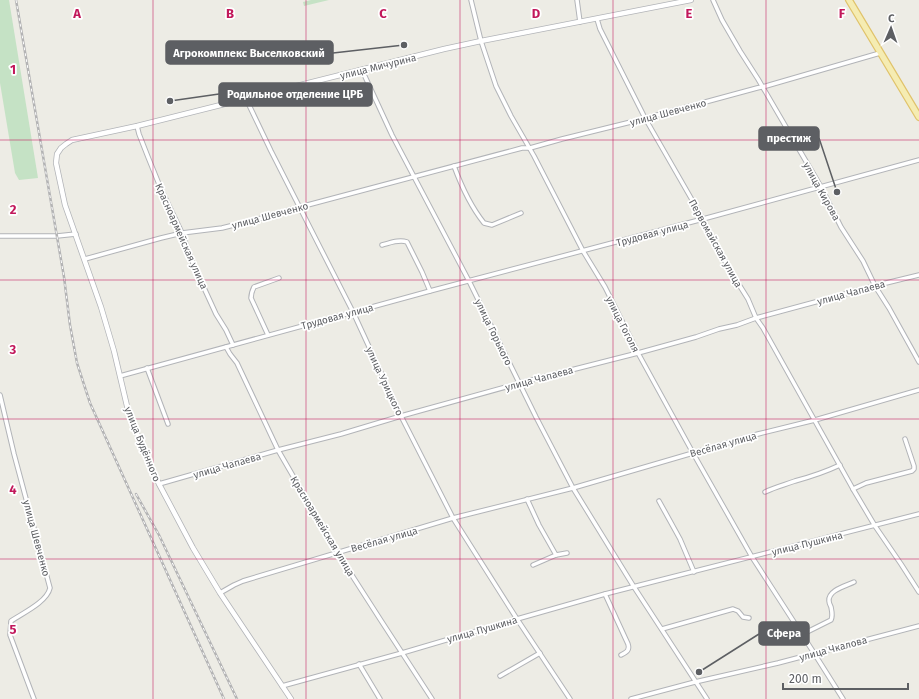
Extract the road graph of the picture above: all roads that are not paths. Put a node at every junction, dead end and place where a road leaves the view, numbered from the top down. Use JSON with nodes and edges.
{"nodes":[{"id":1,"x":471,"y":0,"type":"edge"},
{"id":2,"x":577,"y":0,"type":"edge"},
{"id":3,"x":692,"y":0,"type":"edge"},
{"id":4,"x":713,"y":0,"type":"edge"},
{"id":5,"x":849,"y":0,"type":"edge"},
{"id":6,"x":597,"y":19,"type":"junction"},
{"id":7,"x":580,"y":22,"type":"junction"},
{"id":8,"x":481,"y":41,"type":"junction"},
{"id":9,"x":880,"y":53,"type":"junction"},
{"id":10,"x":362,"y":70,"type":"junction"},
{"id":11,"x":762,"y":87,"type":"junction"},
{"id":12,"x":247,"y":98,"type":"junction"},
{"id":13,"x":919,"y":117,"type":"edge"},
{"id":14,"x":645,"y":118,"type":"junction"},
{"id":15,"x":137,"y":126,"type":"junction"},
{"id":16,"x":530,"y":148,"type":"junction"},
{"id":17,"x":919,"y":160,"type":"edge"},
{"id":18,"x":56,"y":163,"type":"joint"},
{"id":19,"x":454,"y":166,"type":"junction"},
{"id":20,"x":413,"y":176,"type":"junction"},
{"id":21,"x":821,"y":187,"type":"junction"},
{"id":22,"x":300,"y":207,"type":"junction"},
{"id":23,"x":522,"y":213,"type":"dead end"},
{"id":24,"x":703,"y":219,"type":"junction"},
{"id":25,"x":182,"y":233,"type":"junction"},
{"id":26,"x":76,"y":234,"type":"junction"},
{"id":27,"x":0,"y":236,"type":"edge"},
{"id":28,"x":382,"y":245,"type":"dead end"},
{"id":29,"x":583,"y":251,"type":"junction"},
{"id":30,"x":85,"y":259,"type":"junction"},
{"id":31,"x":919,"y":275,"type":"edge"},
{"id":32,"x":279,"y":278,"type":"dead end"},
{"id":33,"x":469,"y":281,"type":"junction"},
{"id":34,"x":875,"y":286,"type":"junction"},
{"id":35,"x":430,"y":291,"type":"junction"},
{"id":36,"x":353,"y":312,"type":"junction"},
{"id":37,"x":756,"y":318,"type":"junction"},
{"id":38,"x":268,"y":335,"type":"junction"},
{"id":39,"x":233,"y":345,"type":"junction"},
{"id":40,"x":226,"y":347,"type":"junction"},
{"id":41,"x":638,"y":353,"type":"junction"},
{"id":42,"x":919,"y":362,"type":"edge"},
{"id":43,"x":147,"y":368,"type":"junction"},
{"id":44,"x":120,"y":376,"type":"junction"},
{"id":45,"x":520,"y":383,"type":"junction"},
{"id":46,"x":919,"y":390,"type":"edge"},
{"id":47,"x":0,"y":395,"type":"edge"},
{"id":48,"x":401,"y":416,"type":"junction"},
{"id":49,"x":814,"y":420,"type":"junction"},
{"id":50,"x":168,"y":424,"type":"dead end"},
{"id":51,"x":905,"y":439,"type":"dead end"},
{"id":52,"x":278,"y":450,"type":"junction"},
{"id":53,"x":693,"y":453,"type":"junction"},
{"id":54,"x":840,"y":465,"type":"junction"},
{"id":55,"x":159,"y":484,"type":"junction"},
{"id":56,"x":573,"y":488,"type":"junction"},
{"id":57,"x":853,"y":489,"type":"junction"},
{"id":58,"x":765,"y":492,"type":"dead end"},
{"id":59,"x":527,"y":499,"type":"junction"},
{"id":60,"x":659,"y":502,"type":"dead end"},
{"id":61,"x":919,"y":514,"type":"edge"},
{"id":62,"x":452,"y":518,"type":"junction"},
{"id":63,"x":874,"y":526,"type":"junction"},
{"id":64,"x":337,"y":552,"type":"junction"},
{"id":65,"x":567,"y":553,"type":"dead end"},
{"id":66,"x":556,"y":555,"type":"junction"},
{"id":67,"x":752,"y":557,"type":"junction"},
{"id":68,"x":533,"y":565,"type":"dead end"},
{"id":69,"x":694,"y":572,"type":"junction"},
{"id":70,"x":854,"y":582,"type":"dead end"},
{"id":71,"x":634,"y":587,"type":"junction"},
{"id":72,"x":919,"y":592,"type":"edge"},
{"id":73,"x":220,"y":593,"type":"junction"},
{"id":74,"x":605,"y":594,"type":"junction"},
{"id":75,"x":749,"y":618,"type":"dead end"},
{"id":76,"x":517,"y":619,"type":"junction"},
{"id":77,"x":919,"y":626,"type":"edge"},
{"id":78,"x":662,"y":630,"type":"junction"},
{"id":79,"x":803,"y":635,"type":"junction"},
{"id":80,"x":402,"y":653,"type":"junction"},
{"id":81,"x":540,"y":653,"type":"junction"},
{"id":82,"x":814,"y":653,"type":"junction"},
{"id":83,"x":621,"y":655,"type":"dead end"},
{"id":84,"x":359,"y":664,"type":"junction"},
{"id":85,"x":500,"y":676,"type":"dead end"},
{"id":86,"x":695,"y":682,"type":"junction"},
{"id":87,"x":282,"y":686,"type":"junction"},
{"id":88,"x":34,"y":699,"type":"edge"},
{"id":89,"x":291,"y":699,"type":"edge"},
{"id":90,"x":380,"y":699,"type":"edge"},
{"id":91,"x":432,"y":699,"type":"edge"},
{"id":92,"x":570,"y":699,"type":"edge"},
{"id":93,"x":630,"y":699,"type":"edge"},
{"id":94,"x":707,"y":699,"type":"edge"},
{"id":95,"x":843,"y":699,"type":"edge"}],
"edges":[{"from":1,"to":8,"type":"street","name":"улица Гоголя"},
{"from":2,"to":7,"type":"street"},
{"from":3,"to":6,"type":"street","name":"улица Мичурина"},
{"from":4,"to":11,"type":"street","name":"улица Кирова"},
{"from":5,"to":9,"type":"main road"},
{"from":6,"to":7,"type":"street","name":"улица Мичурина"},
{"from":6,"to":14,"type":"street","name":"Первомайская улица"},
{"from":7,"to":8,"type":"street","name":"улица Мичурина"},
{"from":8,"to":10,"type":"street","name":"улица Мичурина"},
{"from":8,"to":16,"type":"street","name":"улица Гоголя"},
{"from":9,"to":11,"type":"street","name":"улица Шевченко"},
{"from":9,"to":13,"type":"main road"},
{"from":10,"to":12,"type":"street","name":"улица Мичурина"},
{"from":10,"to":20,"type":"street","name":"улица Горького"},
{"from":11,"to":14,"type":"street","name":"улица Шевченко"},
{"from":11,"to":21,"type":"street","name":"улица Кирова"},
{"from":12,"to":15,"type":"street","name":"улица Мичурина"},
{"from":12,"to":22,"type":"street","name":"улица Урицкого"},
{"from":14,"to":16,"type":"street","name":"улица Шевченко"},
{"from":14,"to":24,"type":"street","name":"Первомайская улица"},
{"from":15,"to":18,"type":"street","name":"улица Мичурина"},
{"from":15,"to":25,"type":"street","name":"Красноармейская улица"},
{"from":16,"to":19,"type":"street","name":"улица Шевченко"},
{"from":16,"to":29,"type":"street","name":"улица Гоголя"},
{"from":17,"to":21,"type":"street","name":"Трудовая улица"},
{"from":18,"to":26,"type":"street","name":"улица Будённого"},
{"from":19,"to":20,"type":"street","name":"улица Шевченко"},
{"from":19,"to":23,"type":"street"},
{"from":20,"to":22,"type":"street","name":"улица Шевченко"},
{"from":20,"to":33,"type":"street","name":"улица Горького"},
{"from":21,"to":24,"type":"street","name":"Трудовая улица"},
{"from":21,"to":34,"type":"street","name":"улица Кирова"},
{"from":22,"to":25,"type":"street","name":"улица Шевченко"},
{"from":22,"to":36,"type":"street","name":"улица Урицкого"},
{"from":24,"to":29,"type":"street","name":"Трудовая улица"},
{"from":24,"to":37,"type":"street","name":"Первомайская улица"},
{"from":25,"to":30,"type":"street","name":"улица Шевченко"},
{"from":25,"to":39,"type":"street","name":"Красноармейская улица"},
{"from":26,"to":27,"type":"street"},
{"from":26,"to":30,"type":"street","name":"улица Будённого"},
{"from":28,"to":35,"type":"street"},
{"from":29,"to":33,"type":"street","name":"Трудовая улица"},
{"from":29,"to":41,"type":"street","name":"улица Гоголя"},
{"from":30,"to":44,"type":"street","name":"улица Будённого"},
{"from":31,"to":34,"type":"street","name":"улица Чапаева"},
{"from":32,"to":38,"type":"street"},
{"from":33,"to":35,"type":"street","name":"Трудовая улица"},
{"from":33,"to":45,"type":"street","name":"улица Горького"},
{"from":34,"to":37,"type":"street","name":"улица Чапаева"},
{"from":34,"to":42,"type":"street","name":"улица Кирова"},
{"from":35,"to":36,"type":"street","name":"Трудовая улица"},
{"from":36,"to":38,"type":"street","name":"Трудовая улица"},
{"from":36,"to":48,"type":"street","name":"улица Урицкого"},
{"from":37,"to":41,"type":"street","name":"улица Чапаева"},
{"from":37,"to":49,"type":"street","name":"Первомайская улица"},
{"from":38,"to":39,"type":"street","name":"Трудовая улица"},
{"from":39,"to":40,"type":"street","name":"Трудовая улица"},
{"from":40,"to":43,"type":"street","name":"Трудовая улица"},
{"from":40,"to":52,"type":"street","name":"Красноармейская улица"},
{"from":41,"to":45,"type":"street","name":"улица Чапаева"},
{"from":41,"to":53,"type":"street","name":"улица Гоголя"},
{"from":43,"to":44,"type":"street","name":"Трудовая улица"},
{"from":43,"to":50,"type":"street"},
{"from":44,"to":55,"type":"street","name":"улица Будённого"},
{"from":45,"to":48,"type":"street","name":"улица Чапаева"},
{"from":45,"to":56,"type":"street","name":"улица Горького"},
{"from":46,"to":49,"type":"street","name":"Весёлая улица"},
{"from":47,"to":88,"type":"street","name":"улица Шевченко"},
{"from":48,"to":52,"type":"street","name":"улица Чапаева"},
{"from":48,"to":62,"type":"street","name":"улица Урицкого"},
{"from":49,"to":53,"type":"street","name":"Весёлая улица"},
{"from":49,"to":54,"type":"street","name":"Первомайская улица"},
{"from":51,"to":57,"type":"street"},
{"from":52,"to":55,"type":"street","name":"улица Чапаева"},
{"from":52,"to":64,"type":"street","name":"Красноармейская улица"},
{"from":53,"to":56,"type":"street","name":"Весёлая улица"},
{"from":53,"to":67,"type":"street","name":"улица Гоголя"},
{"from":54,"to":57,"type":"street","name":"Первомайская улица"},
{"from":54,"to":58,"type":"street"},
{"from":55,"to":73,"type":"street","name":"улица Будённого"},
{"from":56,"to":59,"type":"street","name":"Весёлая улица"},
{"from":56,"to":71,"type":"street","name":"улица Горького"},
{"from":57,"to":63,"type":"street","name":"Первомайская улица"},
{"from":59,"to":62,"type":"street","name":"Весёлая улица"},
{"from":59,"to":66,"type":"street"},
{"from":60,"to":69,"type":"street"},
{"from":61,"to":63,"type":"street","name":"улица Пушкина"},
{"from":62,"to":64,"type":"street","name":"Весёлая улица"},
{"from":62,"to":76,"type":"street","name":"улица Урицкого"},
{"from":63,"to":67,"type":"street","name":"улица Пушкина"},
{"from":63,"to":72,"type":"street","name":"Первомайская улица"},
{"from":64,"to":73,"type":"street","name":"Весёлая улица"},
{"from":64,"to":80,"type":"street","name":"Красноармейская улица"},
{"from":65,"to":66,"type":"street"},
{"from":66,"to":68,"type":"street"},
{"from":67,"to":69,"type":"street","name":"улица Пушкина"},
{"from":67,"to":79,"type":"street","name":"улица Гоголя"},
{"from":69,"to":71,"type":"street","name":"улица Пушкина"},
{"from":70,"to":79,"type":"street"},
{"from":71,"to":74,"type":"street","name":"улица Пушкина"},
{"from":71,"to":78,"type":"street","name":"улица Горького"},
{"from":73,"to":87,"type":"street","name":"улица Будённого"},
{"from":74,"to":76,"type":"street","name":"улица Пушкина"},
{"from":74,"to":83,"type":"street"},
{"from":75,"to":78,"type":"street"},
{"from":76,"to":80,"type":"street","name":"улица Пушкина"},
{"from":76,"to":81,"type":"street","name":"улица Урицкого"},
{"from":77,"to":82,"type":"street","name":"улица Чкалова"},
{"from":78,"to":86,"type":"street","name":"улица Горького"},
{"from":79,"to":82,"type":"street","name":"улица Гоголя"},
{"from":80,"to":84,"type":"street","name":"улица Пушкина"},
{"from":80,"to":91,"type":"street","name":"Красноармейская улица"},
{"from":81,"to":85,"type":"street"},
{"from":81,"to":92,"type":"street","name":"улица Урицкого"},
{"from":82,"to":86,"type":"street","name":"улица Чкалова"},
{"from":82,"to":95,"type":"street","name":"улица Гоголя"},
{"from":84,"to":87,"type":"street","name":"улица Пушкина"},
{"from":84,"to":90,"type":"street"},
{"from":86,"to":93,"type":"street","name":"улица Чкалова"},
{"from":86,"to":94,"type":"street","name":"улица Горького"},
{"from":87,"to":89,"type":"street","name":"улица Будённого"}]}
